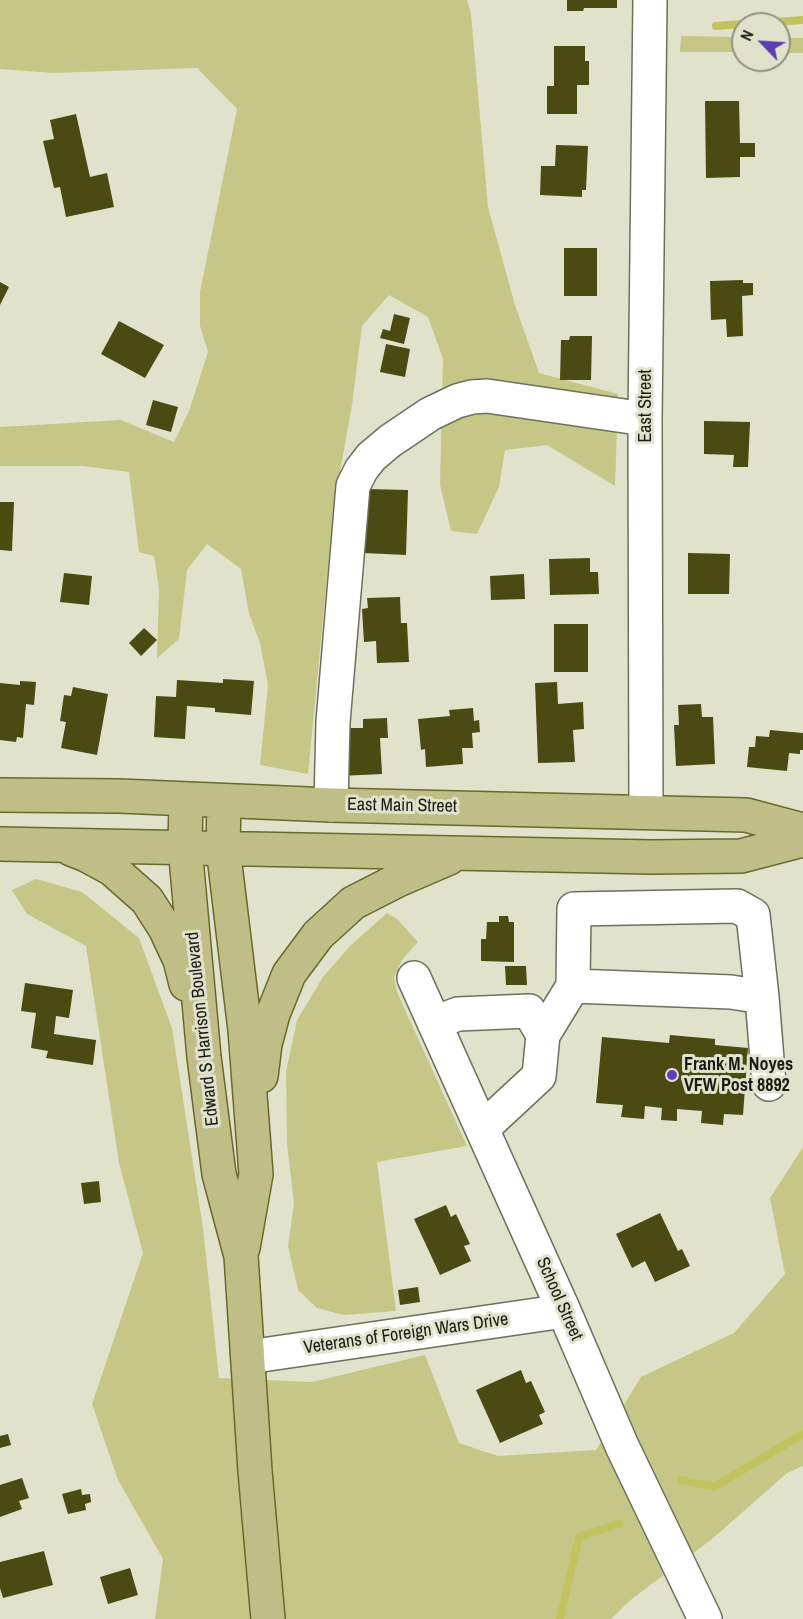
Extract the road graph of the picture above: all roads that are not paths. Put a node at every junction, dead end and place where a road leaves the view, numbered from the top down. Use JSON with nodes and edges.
{"nodes":[{"id":1,"x":650,"y":0,"type":"edge"},
{"id":2,"x":645,"y":419,"type":"junction"},
{"id":3,"x":0,"y":795,"type":"edge"},
{"id":4,"x":186,"y":799,"type":"junction"},
{"id":5,"x":224,"y":801,"type":"junction"},
{"id":6,"x":331,"y":805,"type":"junction"},
{"id":7,"x":646,"y":812,"type":"junction"},
{"id":8,"x":803,"y":830,"type":"edge"},
{"id":9,"x":803,"y":840,"type":"edge"},
{"id":10,"x":0,"y":844,"type":"edge"},
{"id":11,"x":55,"y":844,"type":"junction"},
{"id":12,"x":185,"y":847,"type":"junction"},
{"id":13,"x":223,"y":848,"type":"junction"},
{"id":14,"x":458,"y":855,"type":"junction"},
{"id":15,"x":414,"y":978,"type":"dead end"},
{"id":16,"x":573,"y":986,"type":"junction"},
{"id":17,"x":762,"y":997,"type":"junction"},
{"id":18,"x":434,"y":1023,"type":"junction"},
{"id":19,"x":543,"y":1035,"type":"junction"},
{"id":20,"x":204,"y":1056,"type":"junction"},
{"id":21,"x":769,"y":1084,"type":"dead end"},
{"id":22,"x":482,"y":1129,"type":"junction"},
{"id":23,"x":256,"y":1174,"type":"junction"},
{"id":24,"x":241,"y":1256,"type":"junction"},
{"id":25,"x":564,"y":1311,"type":"junction"},
{"id":26,"x":248,"y":1357,"type":"junction"},
{"id":27,"x":268,"y":1619,"type":"edge"},
{"id":28,"x":705,"y":1619,"type":"edge"}],
"edges":[{"from":1,"to":2,"type":"street","name":"East Street"},
{"from":2,"to":6,"type":"street"},
{"from":2,"to":7,"type":"street","name":"East Street"},
{"from":3,"to":4,"type":"main road","name":"East Main Street"},
{"from":4,"to":5,"type":"main road","name":"East Main Street"},
{"from":4,"to":12,"type":"main road","name":"Edward S Harrison Boulevard"},
{"from":5,"to":6,"type":"main road","name":"East Main Street"},
{"from":5,"to":13,"type":"main road","name":"Edward S Harrison Boulevard"},
{"from":6,"to":7,"type":"main road","name":"East Main Street"},
{"from":7,"to":8,"type":"main road","name":"East Main Street"},
{"from":9,"to":14,"type":"main road"},
{"from":10,"to":11,"type":"main road"},
{"from":11,"to":12,"type":"main road"},
{"from":11,"to":20,"type":"main road"},
{"from":12,"to":13,"type":"main road"},
{"from":12,"to":20,"type":"main road","name":"Edward S Harrison Boulevard"},
{"from":13,"to":14,"type":"main road"},
{"from":13,"to":23,"type":"main road","name":"Edward S Harrison Boulevard"},
{"from":14,"to":23,"type":"main road"},
{"from":15,"to":18,"type":"street","name":"School Street"},
{"from":16,"to":17,"type":"street"},
{"from":16,"to":17,"type":"street"},
{"from":16,"to":19,"type":"street"},
{"from":17,"to":21,"type":"street"},
{"from":18,"to":19,"type":"street"},
{"from":18,"to":22,"type":"street","name":"School Street"},
{"from":19,"to":22,"type":"street"},
{"from":20,"to":24,"type":"main road","name":"Edward S Harrison Boulevard"},
{"from":22,"to":25,"type":"street","name":"School Street"},
{"from":23,"to":24,"type":"main road","name":"Edward S Harrison Boulevard"},
{"from":24,"to":26,"type":"main road","name":"Edward S Harrison Boulevard"},
{"from":25,"to":26,"type":"street","name":"Veterans of Foreign Wars Drive"},
{"from":25,"to":28,"type":"street","name":"School Street"},
{"from":26,"to":27,"type":"main road","name":"Edward S Harrison Boulevard"}]}
